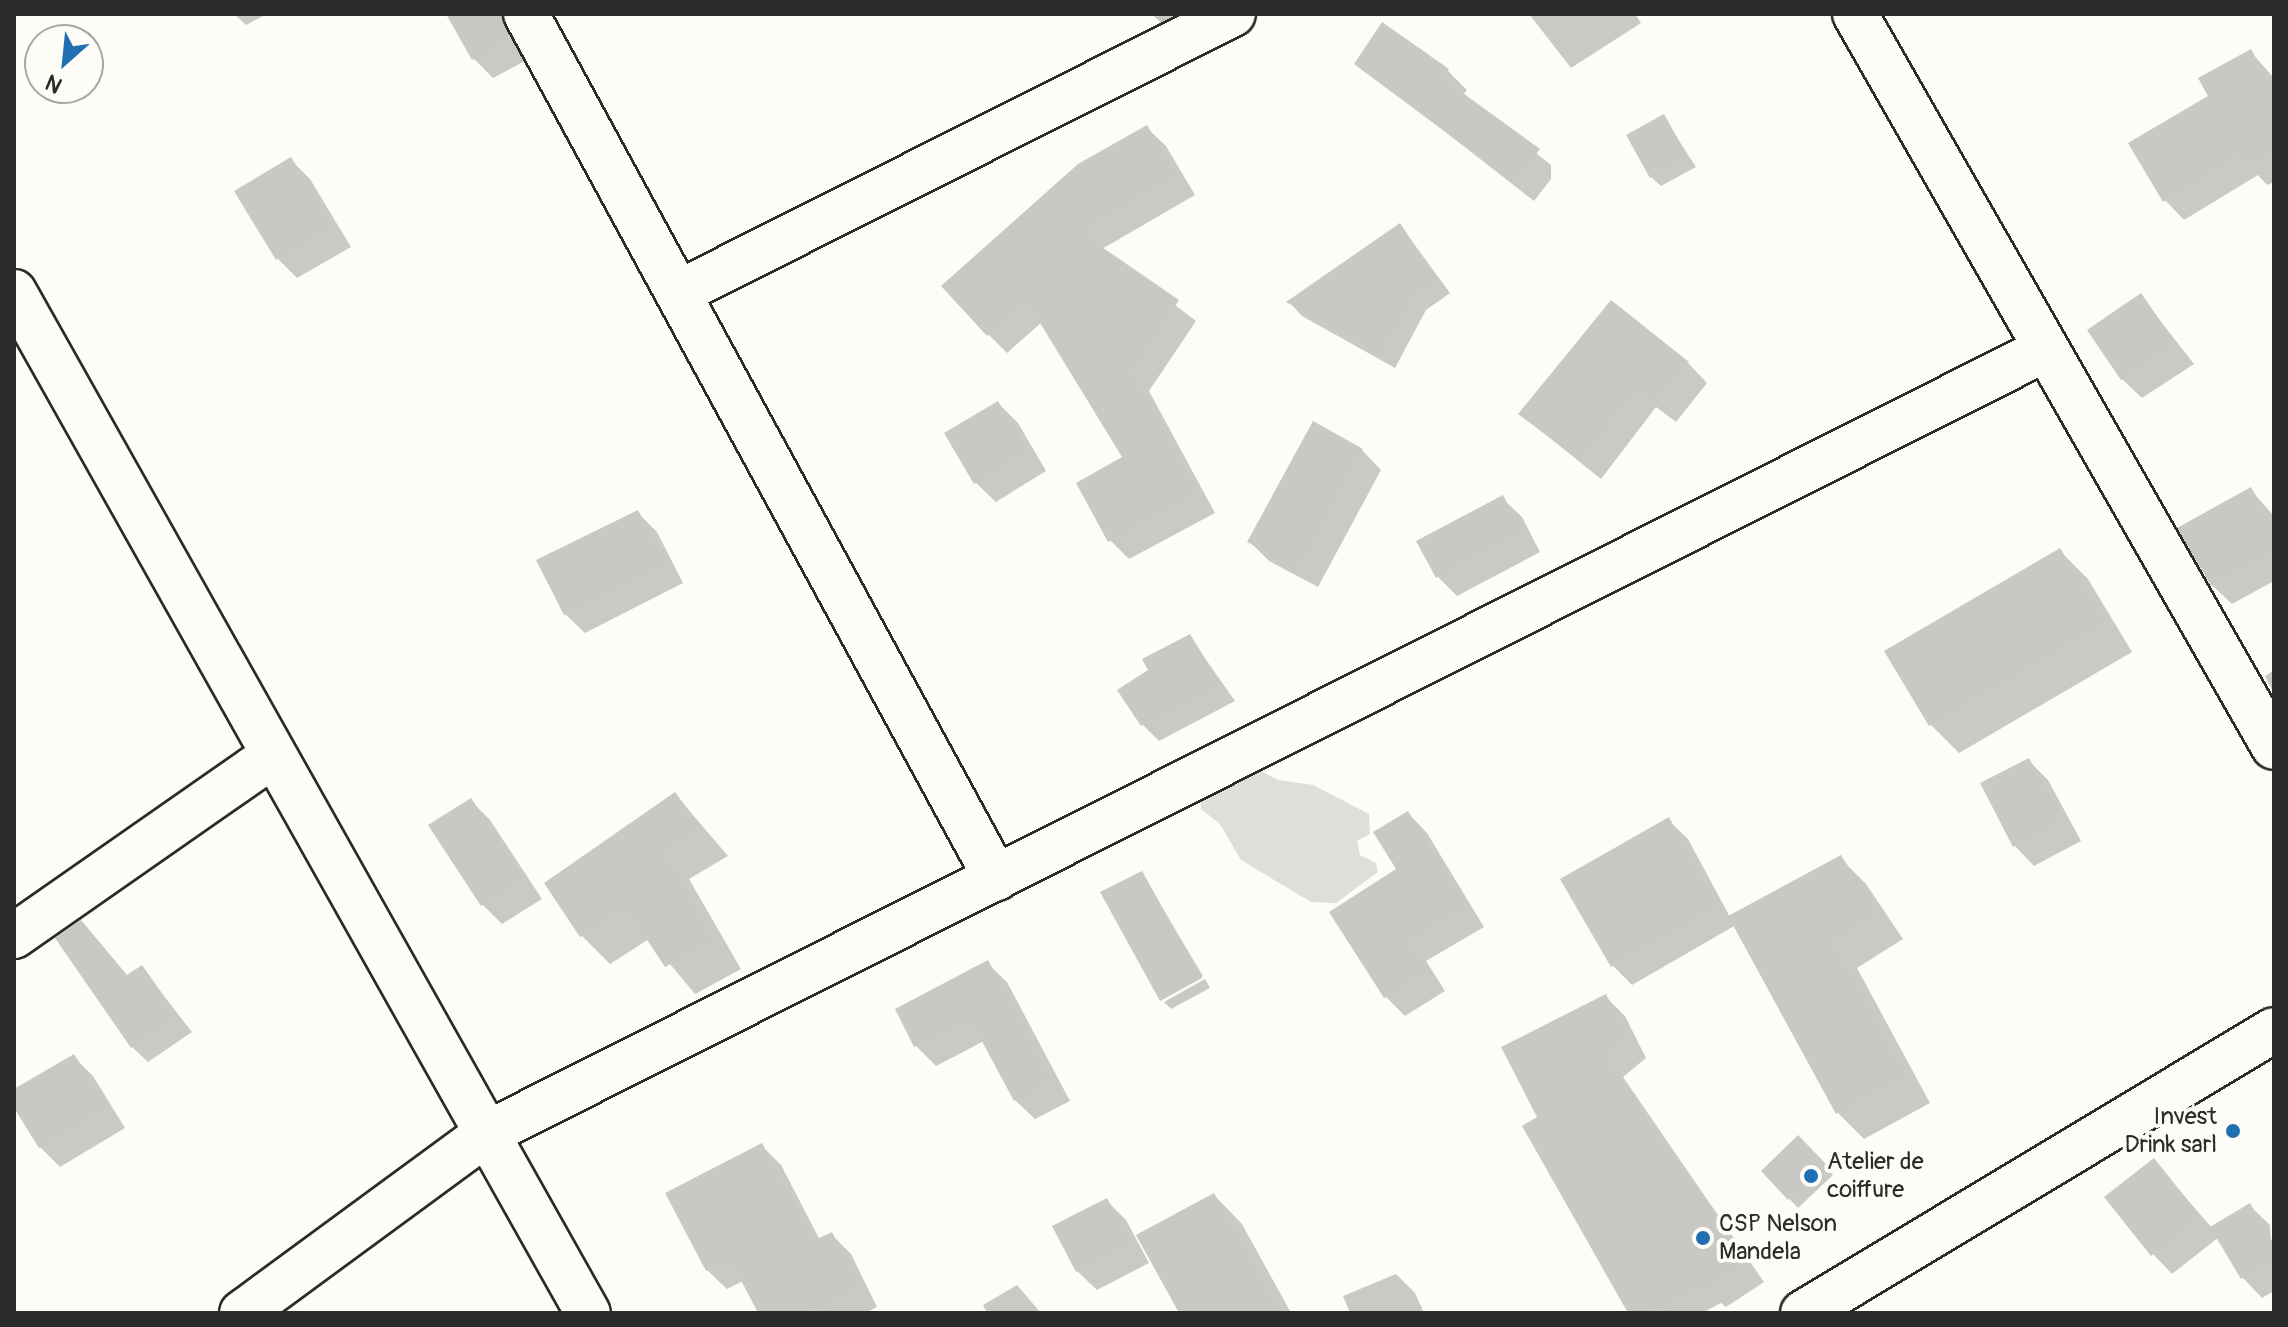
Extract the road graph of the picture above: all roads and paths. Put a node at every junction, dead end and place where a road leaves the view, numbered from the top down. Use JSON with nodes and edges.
{"nodes":[{"id":1,"x":526,"y":14,"type":"edge"},
{"id":2,"x":1233,"y":14,"type":"edge"},
{"id":3,"x":1855,"y":14,"type":"edge"},
{"id":4,"x":14,"y":292,"type":"edge"},
{"id":5,"x":678,"y":293,"type":"junction"},
{"id":6,"x":2046,"y":349,"type":"junction"},
{"id":7,"x":2274,"y":747,"type":"edge"},
{"id":8,"x":273,"y":755,"type":"junction"},
{"id":9,"x":996,"y":878,"type":"junction"},
{"id":10,"x":14,"y":936,"type":"edge"},
{"id":11,"x":2274,"y":1030,"type":"edge"},
{"id":12,"x":486,"y":1134,"type":"junction"},
{"id":13,"x":242,"y":1313,"type":"edge"},
{"id":14,"x":588,"y":1313,"type":"edge"},
{"id":15,"x":1803,"y":1313,"type":"edge"}],
"edges":[{"from":1,"to":5,"type":"street"},
{"from":2,"to":5,"type":"street"},
{"from":3,"to":6,"type":"street"},
{"from":4,"to":8,"type":"street"},
{"from":5,"to":9,"type":"street"},
{"from":6,"to":7,"type":"street"},
{"from":6,"to":9,"type":"street"},
{"from":8,"to":10,"type":"street"},
{"from":8,"to":12,"type":"street"},
{"from":9,"to":12,"type":"street"},
{"from":11,"to":15,"type":"street"},
{"from":12,"to":13,"type":"street"},
{"from":12,"to":14,"type":"street"}]}
